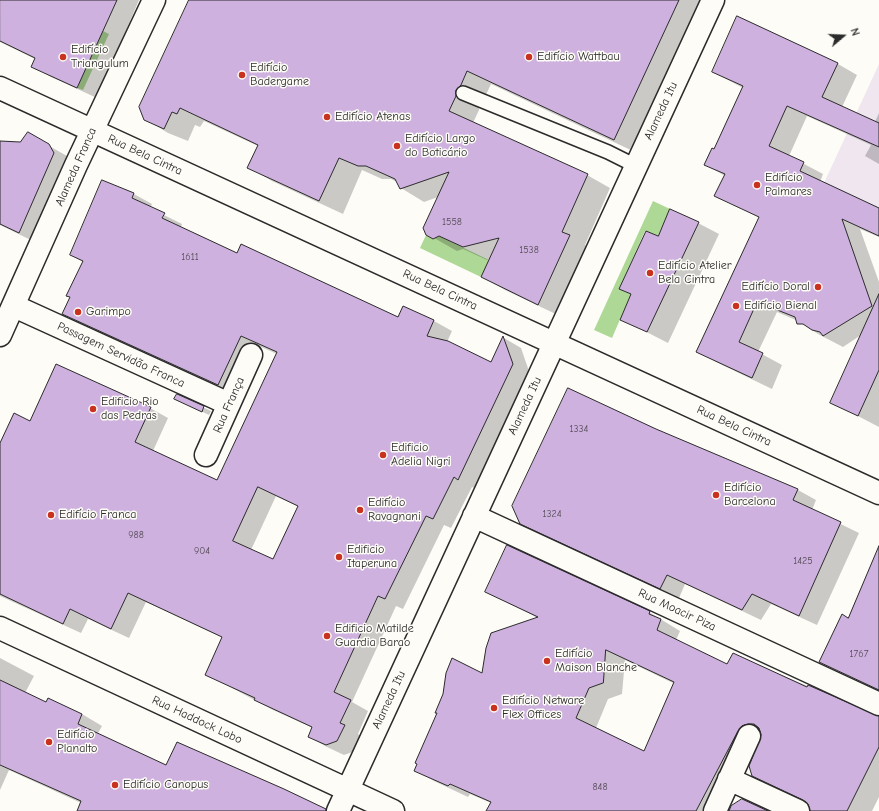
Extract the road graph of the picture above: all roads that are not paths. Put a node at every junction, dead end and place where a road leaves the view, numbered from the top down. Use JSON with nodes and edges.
{"nodes":[{"id":1,"x":154,"y":0,"type":"edge"},
{"id":2,"x":712,"y":0,"type":"edge"},
{"id":3,"x":0,"y":88,"type":"edge"},
{"id":4,"x":463,"y":93,"type":"dead end"},
{"id":5,"x":92,"y":131,"type":"junction"},
{"id":6,"x":636,"y":166,"type":"junction"},
{"id":7,"x":14,"y":306,"type":"junction"},
{"id":8,"x":0,"y":335,"type":"edge"},
{"id":9,"x":554,"y":343,"type":"junction"},
{"id":10,"x":251,"y":355,"type":"dead end"},
{"id":11,"x":229,"y":404,"type":"junction"},
{"id":12,"x":206,"y":455,"type":"dead end"},
{"id":13,"x":879,"y":493,"type":"edge"},
{"id":14,"x":474,"y":516,"type":"junction"},
{"id":15,"x":0,"y":628,"type":"edge"},
{"id":16,"x":879,"y":704,"type":"edge"},
{"id":17,"x":749,"y":736,"type":"dead end"},
{"id":18,"x":729,"y":779,"type":"junction"},
{"id":19,"x":348,"y":790,"type":"junction"},
{"id":20,"x":338,"y":811,"type":"edge"},
{"id":21,"x":393,"y":811,"type":"edge"},
{"id":22,"x":715,"y":811,"type":"edge"},
{"id":23,"x":798,"y":811,"type":"edge"}],
"edges":[{"from":1,"to":5,"type":"street","name":"Alameda Franca"},
{"from":2,"to":6,"type":"street","name":"Alameda Itu"},
{"from":3,"to":5,"type":"street","name":"Rua Bela Cintra"},
{"from":4,"to":6,"type":"lane"},
{"from":5,"to":7,"type":"street","name":"Alameda Franca"},
{"from":5,"to":9,"type":"street","name":"Rua Bela Cintra"},
{"from":6,"to":9,"type":"street","name":"Alameda Itu"},
{"from":7,"to":8,"type":"street","name":"Alameda Franca"},
{"from":7,"to":11,"type":"street","name":"Passagem Servidão Franca"},
{"from":9,"to":13,"type":"street","name":"Rua Bela Cintra"},
{"from":9,"to":14,"type":"street","name":"Alameda Itu"},
{"from":10,"to":11,"type":"street","name":"Rua França"},
{"from":11,"to":12,"type":"street","name":"Rua França"},
{"from":14,"to":16,"type":"street","name":"Rua Moacir Piza"},
{"from":14,"to":19,"type":"street","name":"Alameda Itu"},
{"from":15,"to":19,"type":"street","name":"Rua Haddock Lobo"},
{"from":17,"to":18,"type":"street"},
{"from":18,"to":22,"type":"street"},
{"from":18,"to":23,"type":"street"},
{"from":19,"to":20,"type":"street","name":"Alameda Itu"},
{"from":19,"to":21,"type":"street","name":"Rua Haddock Lobo"}]}
